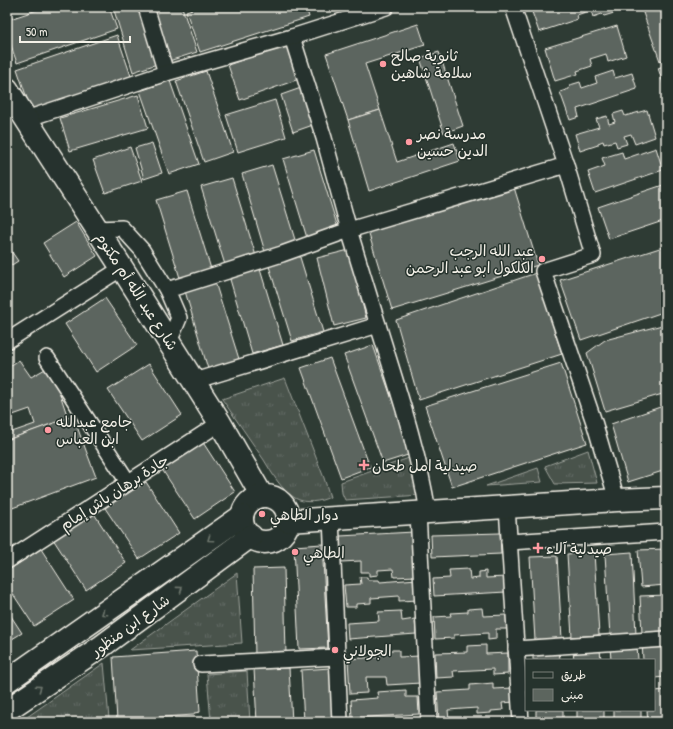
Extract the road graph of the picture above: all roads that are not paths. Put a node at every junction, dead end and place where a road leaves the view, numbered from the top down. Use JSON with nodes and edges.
{"nodes":[{"id":1,"x":146,"y":7,"type":"edge"},
{"id":2,"x":386,"y":7,"type":"edge"},
{"id":3,"x":513,"y":7,"type":"edge"},
{"id":4,"x":292,"y":36,"type":"junction"},
{"id":5,"x":166,"y":73,"type":"junction"},
{"id":6,"x":7,"y":89,"type":"edge"},
{"id":7,"x":26,"y":119,"type":"junction"},
{"id":8,"x":566,"y":165,"type":"junction"},
{"id":9,"x":97,"y":229,"type":"junction"},
{"id":10,"x":349,"y":230,"type":"junction"},
{"id":11,"x":122,"y":268,"type":"junction"},
{"id":12,"x":167,"y":290,"type":"junction"},
{"id":13,"x":378,"y":325,"type":"junction"},
{"id":14,"x":7,"y":341,"type":"edge"},
{"id":15,"x":169,"y":342,"type":"junction"},
{"id":16,"x":47,"y":358,"type":"dead end"},
{"id":17,"x":194,"y":381,"type":"junction"},
{"id":18,"x":220,"y":423,"type":"junction"},
{"id":19,"x":128,"y":482,"type":"junction"},
{"id":20,"x":262,"y":496,"type":"junction"},
{"id":21,"x":666,"y":498,"type":"edge"},
{"id":22,"x":617,"y":500,"type":"junction"},
{"id":23,"x":507,"y":507,"type":"junction"},
{"id":24,"x":423,"y":513,"type":"junction"},
{"id":25,"x":242,"y":516,"type":"junction"},
{"id":26,"x":331,"y":518,"type":"junction"},
{"id":27,"x":288,"y":521,"type":"junction"},
{"id":28,"x":666,"y":532,"type":"edge"},
{"id":29,"x":251,"y":536,"type":"junction"},
{"id":30,"x":509,"y":542,"type":"junction"},
{"id":31,"x":7,"y":561,"type":"edge"},
{"id":32,"x":666,"y":639,"type":"edge"},
{"id":33,"x":516,"y":649,"type":"junction"},
{"id":34,"x":337,"y":657,"type":"junction"},
{"id":35,"x":200,"y":664,"type":"dead end"},
{"id":36,"x":7,"y":681,"type":"edge"},
{"id":37,"x":7,"y":710,"type":"edge"},
{"id":38,"x":340,"y":722,"type":"edge"},
{"id":39,"x":429,"y":722,"type":"edge"},
{"id":40,"x":521,"y":722,"type":"edge"}],
"edges":[{"from":1,"to":5,"type":"street"},
{"from":2,"to":4,"type":"street"},
{"from":3,"to":8,"type":"street"},
{"from":4,"to":5,"type":"street"},
{"from":4,"to":10,"type":"street"},
{"from":5,"to":7,"type":"street"},
{"from":6,"to":7,"type":"main road","name":"شارع عبد اللّه أم مكتوم"},
{"from":7,"to":9,"type":"main road","name":"شارع عبد اللّه أم مكتوم"},
{"from":8,"to":10,"type":"street"},
{"from":8,"to":22,"type":"street"},
{"from":9,"to":11,"type":"main road","name":"شارع عبد اللّه أم مكتوم"},
{"from":9,"to":12,"type":"street"},
{"from":10,"to":12,"type":"street"},
{"from":10,"to":13,"type":"street"},
{"from":11,"to":14,"type":"street"},
{"from":11,"to":15,"type":"main road","name":"شارع عبد اللّه أم مكتوم"},
{"from":12,"to":15,"type":"street"},
{"from":13,"to":17,"type":"street"},
{"from":13,"to":24,"type":"street"},
{"from":15,"to":17,"type":"main road","name":"شارع عبد اللّه أم مكتوم"},
{"from":16,"to":19,"type":"street"},
{"from":17,"to":18,"type":"main road","name":"شارع عبد اللّه أم مكتوم"},
{"from":18,"to":19,"type":"street","name":"جادة برهان باش إمام"},
{"from":18,"to":20,"type":"main road","name":"شارع عبد اللّه أم مكتوم"},
{"from":19,"to":31,"type":"street","name":"جادة برهان باش إمام"},
{"from":20,"to":25,"type":"main road"},
{"from":20,"to":27,"type":"main road"},
{"from":21,"to":22,"type":"main road"},
{"from":22,"to":23,"type":"main road"},
{"from":23,"to":24,"type":"main road"},
{"from":23,"to":30,"type":"street"},
{"from":24,"to":26,"type":"main road"},
{"from":24,"to":39,"type":"street"},
{"from":25,"to":29,"type":"main road"},
{"from":25,"to":36,"type":"main road","name":"شارع ابن منظور","one_way":true},
{"from":26,"to":27,"type":"main road"},
{"from":26,"to":34,"type":"street"},
{"from":27,"to":29,"type":"main road"},
{"from":28,"to":30,"type":"street"},
{"from":37,"to":29,"type":"main road","name":"شارع ابن منظور","one_way":true},
{"from":30,"to":33,"type":"street"},
{"from":32,"to":33,"type":"street"},
{"from":33,"to":40,"type":"street"},
{"from":34,"to":35,"type":"street"},
{"from":34,"to":38,"type":"street"}]}
